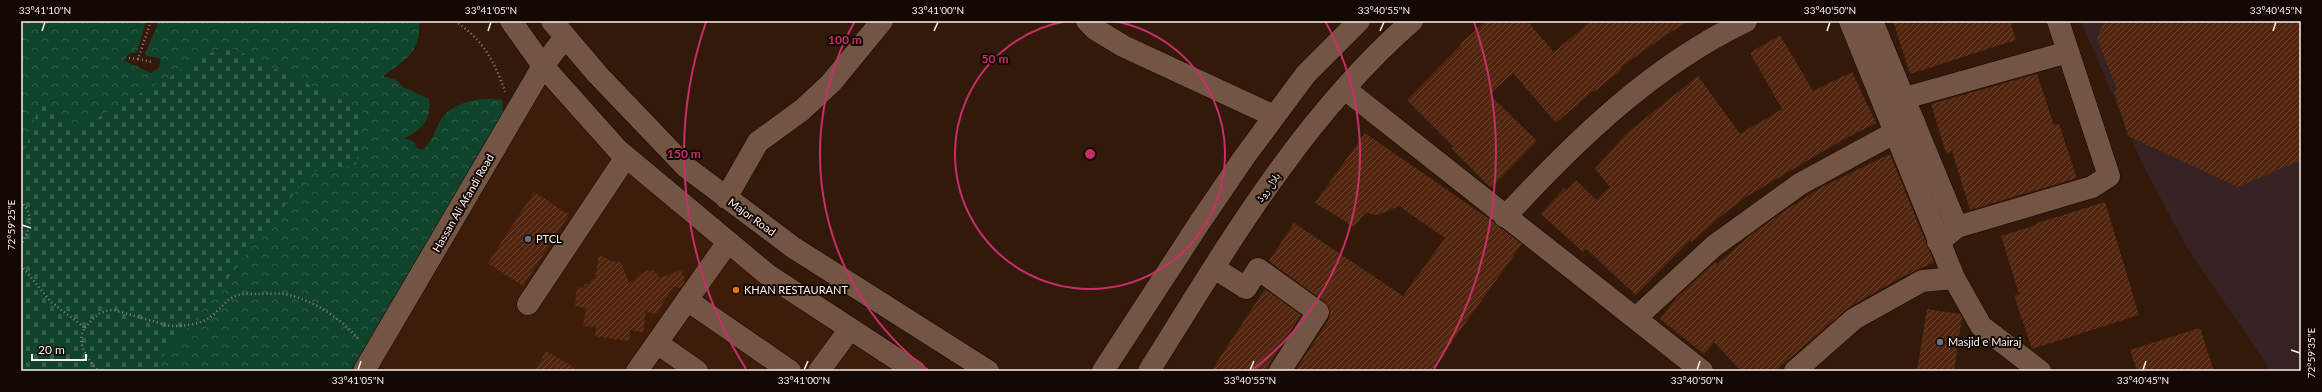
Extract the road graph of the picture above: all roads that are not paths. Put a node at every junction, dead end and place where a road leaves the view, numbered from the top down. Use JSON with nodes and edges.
{"nodes":[{"id":1,"x":511,"y":21,"type":"edge"},
{"id":2,"x":882,"y":21,"type":"edge"},
{"id":3,"x":1087,"y":21,"type":"edge"},
{"id":4,"x":1359,"y":21,"type":"edge"},
{"id":5,"x":1412,"y":21,"type":"edge"},
{"id":6,"x":1746,"y":21,"type":"edge"},
{"id":7,"x":1850,"y":21,"type":"edge"},
{"id":8,"x":1872,"y":21,"type":"edge"},
{"id":9,"x":2058,"y":21,"type":"edge"},
{"id":10,"x":559,"y":29,"type":"edge"},
{"id":11,"x":2068,"y":52,"type":"junction"},
{"id":12,"x":543,"y":66,"type":"junction"},
{"id":13,"x":1345,"y":90,"type":"junction"},
{"id":14,"x":1905,"y":98,"type":"junction"},
{"id":15,"x":1274,"y":116,"type":"junction"},
{"id":16,"x":1914,"y":122,"type":"junction"},
{"id":17,"x":1893,"y":132,"type":"junction"},
{"id":18,"x":626,"y":157,"type":"junction"},
{"id":19,"x":726,"y":198,"type":"junction"},
{"id":20,"x":1505,"y":217,"type":"junction"},
{"id":21,"x":1957,"y":227,"type":"junction"},
{"id":22,"x":728,"y":242,"type":"junction"},
{"id":23,"x":1938,"y":242,"type":"junction"},
{"id":24,"x":1214,"y":268,"type":"junction"},
{"id":25,"x":1954,"y":278,"type":"junction"},
{"id":26,"x":687,"y":300,"type":"junction"},
{"id":27,"x":528,"y":304,"type":"dead end"},
{"id":28,"x":1636,"y":318,"type":"junction"},
{"id":29,"x":850,"y":329,"type":"junction"},
{"id":30,"x":657,"y":342,"type":"junction"},
{"id":31,"x":368,"y":364,"type":"edge"},
{"id":32,"x":637,"y":371,"type":"edge"},
{"id":33,"x":697,"y":371,"type":"edge"},
{"id":34,"x":790,"y":371,"type":"edge"},
{"id":35,"x":819,"y":371,"type":"edge"},
{"id":36,"x":915,"y":371,"type":"edge"},
{"id":37,"x":988,"y":371,"type":"edge"},
{"id":38,"x":1104,"y":371,"type":"edge"},
{"id":39,"x":1149,"y":371,"type":"edge"},
{"id":40,"x":1280,"y":371,"type":"edge"},
{"id":41,"x":1702,"y":371,"type":"edge"},
{"id":42,"x":1795,"y":371,"type":"edge"},
{"id":43,"x":2040,"y":371,"type":"edge"}],
"edges":[{"from":1,"to":12,"type":"street"},
{"from":2,"to":19,"type":"street"},
{"from":3,"to":15,"type":"street"},
{"from":4,"to":15,"type":"street"},
{"from":5,"to":13,"type":"street","name":"ہلال روڈ"},
{"from":6,"to":20,"type":"street"},
{"from":7,"to":17,"type":"street"},
{"from":8,"to":14,"type":"street"},
{"from":9,"to":11,"type":"street"},
{"from":10,"to":12,"type":"street","name":"Hassan Ali Afandi Road"},
{"from":10,"to":19,"type":"street","name":"Major Road"},
{"from":11,"to":14,"type":"street"},
{"from":11,"to":21,"type":"street"},
{"from":12,"to":18,"type":"street"},
{"from":12,"to":31,"type":"street","name":"Hassan Ali Afandi Road"},
{"from":13,"to":20,"type":"street"},
{"from":13,"to":24,"type":"street","name":"ہلال روڈ"},
{"from":14,"to":16,"type":"street"},
{"from":15,"to":38,"type":"street"},
{"from":16,"to":17,"type":"street"},
{"from":16,"to":21,"type":"street"},
{"from":17,"to":23,"type":"street"},
{"from":17,"to":28,"type":"street"},
{"from":18,"to":22,"type":"street"},
{"from":18,"to":27,"type":"street"},
{"from":19,"to":37,"type":"street","name":"Major Road"},
{"from":20,"to":28,"type":"street"},
{"from":21,"to":23,"type":"street"},
{"from":22,"to":26,"type":"street"},
{"from":22,"to":29,"type":"street"},
{"from":23,"to":25,"type":"street"},
{"from":24,"to":39,"type":"street","name":"ہلال روڈ"},
{"from":24,"to":40,"type":"street"},
{"from":25,"to":42,"type":"street"},
{"from":25,"to":43,"type":"street"},
{"from":26,"to":30,"type":"street"},
{"from":26,"to":34,"type":"street"},
{"from":28,"to":41,"type":"street"},
{"from":29,"to":35,"type":"street"},
{"from":29,"to":36,"type":"street"},
{"from":30,"to":32,"type":"street"},
{"from":30,"to":33,"type":"street"}]}
